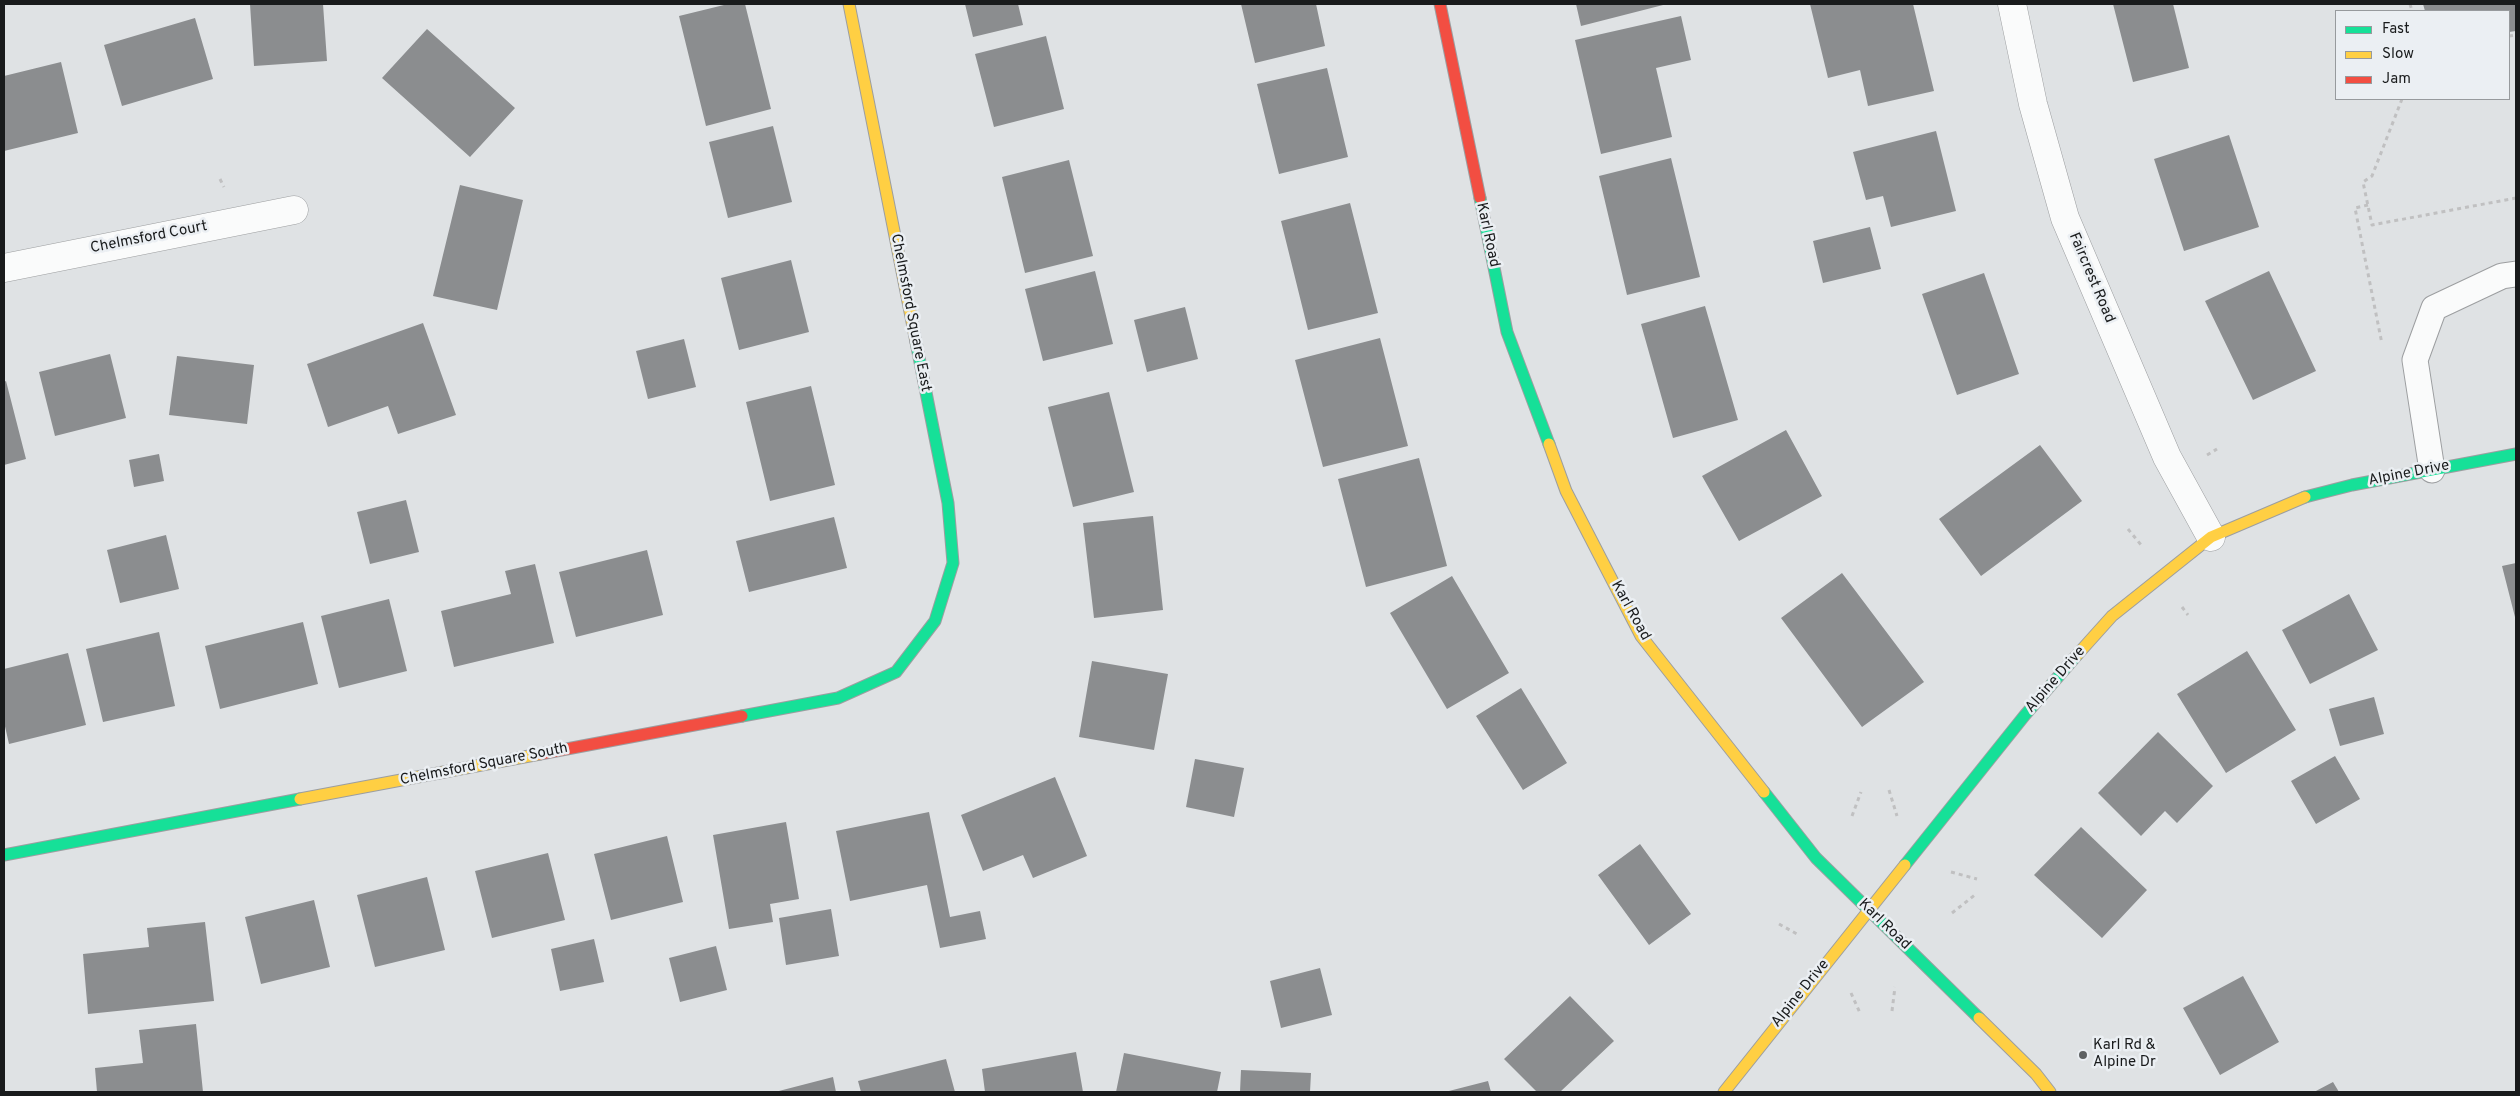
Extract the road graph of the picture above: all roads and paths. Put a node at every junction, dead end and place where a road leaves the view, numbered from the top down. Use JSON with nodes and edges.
{"nodes":[{"id":1,"x":849,"y":4,"type":"edge"},
{"id":2,"x":1440,"y":4,"type":"edge"},
{"id":3,"x":2012,"y":4,"type":"edge"},
{"id":4,"x":2402,"y":100,"type":"edge"},
{"id":5,"x":2516,"y":198,"type":"edge"},
{"id":6,"x":2368,"y":206,"type":"junction"},
{"id":7,"x":294,"y":210,"type":"dead end"},
{"id":8,"x":4,"y":268,"type":"edge"},
{"id":9,"x":2516,"y":274,"type":"edge"},
{"id":10,"x":2384,"y":350,"type":"dead end"},
{"id":11,"x":2516,"y":454,"type":"edge"},
{"id":12,"x":2432,"y":470,"type":"junction"},
{"id":13,"x":2128,"y":529,"type":"dead end"},
{"id":14,"x":2211,"y":537,"type":"junction"},
{"id":15,"x":2145,"y":550,"type":"dead end"},
{"id":16,"x":935,"y":621,"type":"joint"},
{"id":17,"x":1889,"y":790,"type":"dead end"},
{"id":18,"x":1861,"y":792,"type":"dead end"},
{"id":19,"x":1852,"y":816,"type":"dead end"},
{"id":20,"x":1897,"y":816,"type":"dead end"},
{"id":21,"x":4,"y":856,"type":"edge"},
{"id":22,"x":1951,"y":872,"type":"dead end"},
{"id":23,"x":1977,"y":879,"type":"dead end"},
{"id":24,"x":1976,"y":894,"type":"dead end"},
{"id":25,"x":1869,"y":910,"type":"junction"},
{"id":26,"x":1952,"y":913,"type":"dead end"},
{"id":27,"x":1779,"y":924,"type":"dead end"},
{"id":28,"x":1797,"y":934,"type":"dead end"},
{"id":29,"x":1895,"y":985,"type":"dead end"},
{"id":30,"x":1849,"y":990,"type":"dead end"},
{"id":31,"x":1892,"y":1012,"type":"dead end"},
{"id":32,"x":1860,"y":1013,"type":"dead end"},
{"id":33,"x":1724,"y":1092,"type":"edge"},
{"id":34,"x":2050,"y":1092,"type":"edge"}],
"edges":[{"from":1,"to":16,"type":"street","name":"Chelmsford Square East"},
{"from":2,"to":25,"type":"street","name":"Karl Road"},
{"from":3,"to":14,"type":"street","name":"Faircrest Road"},
{"from":4,"to":6,"type":"path"},
{"from":5,"to":6,"type":"path"},
{"from":6,"to":10,"type":"path"},
{"from":7,"to":8,"type":"street","name":"Chelmsford Court"},
{"from":9,"to":12,"type":"lane"},
{"from":11,"to":12,"type":"street","name":"Alpine Drive"},
{"from":12,"to":14,"type":"street","name":"Alpine Drive"},
{"from":13,"to":15,"type":"path"},
{"from":14,"to":25,"type":"street","name":"Alpine Drive"},
{"from":16,"to":21,"type":"street","name":"Chelmsford Square South"},
{"from":17,"to":20,"type":"path"},
{"from":18,"to":19,"type":"path"},
{"from":22,"to":23,"type":"path"},
{"from":24,"to":26,"type":"path"},
{"from":25,"to":33,"type":"street","name":"Alpine Drive"},
{"from":25,"to":34,"type":"street","name":"Karl Road"},
{"from":27,"to":28,"type":"path"},
{"from":29,"to":31,"type":"path"},
{"from":30,"to":32,"type":"path"}]}
